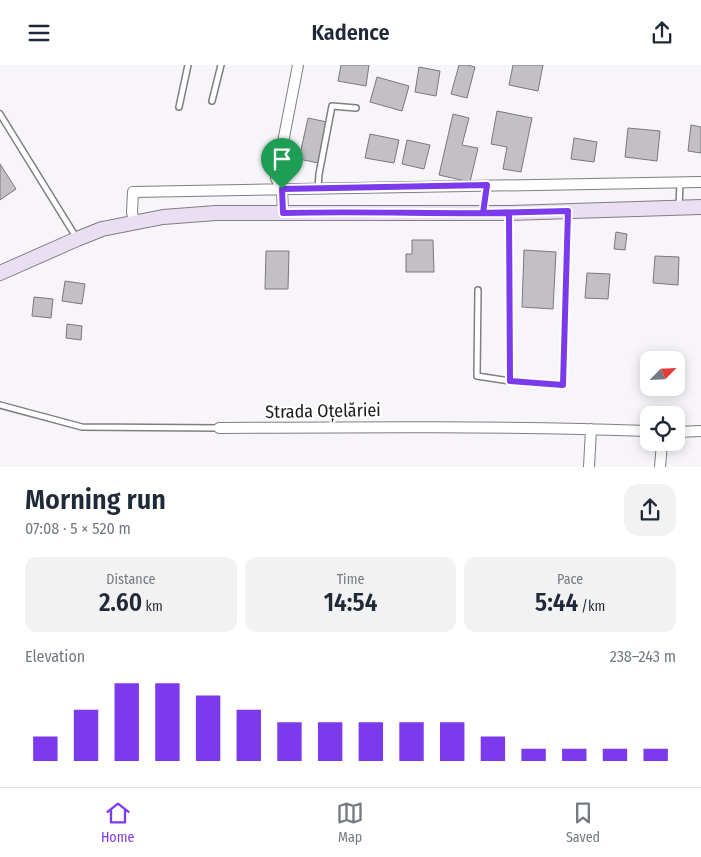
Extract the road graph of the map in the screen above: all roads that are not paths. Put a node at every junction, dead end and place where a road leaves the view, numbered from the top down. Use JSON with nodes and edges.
{"nodes":[{"id":1,"x":188,"y":65,"type":"edge"},
{"id":2,"x":221,"y":65,"type":"edge"},
{"id":3,"x":298,"y":65,"type":"edge"},
{"id":4,"x":212,"y":101,"type":"dead end"},
{"id":5,"x":179,"y":107,"type":"dead end"},
{"id":6,"x":356,"y":108,"type":"dead end"},
{"id":7,"x":0,"y":114,"type":"edge"},
{"id":8,"x":701,"y":182,"type":"edge"},
{"id":9,"x":680,"y":183,"type":"junction"},
{"id":10,"x":487,"y":185,"type":"junction"},
{"id":11,"x":282,"y":189,"type":"junction"},
{"id":12,"x":318,"y":189,"type":"junction"},
{"id":13,"x":701,"y":207,"type":"edge"},
{"id":14,"x":679,"y":208,"type":"junction"},
{"id":15,"x":568,"y":211,"type":"junction"},
{"id":16,"x":283,"y":213,"type":"junction"},
{"id":17,"x":483,"y":213,"type":"junction"},
{"id":18,"x":509,"y":213,"type":"junction"},
{"id":19,"x":134,"y":222,"type":"junction"},
{"id":20,"x":77,"y":239,"type":"junction"},
{"id":21,"x":0,"y":273,"type":"edge"},
{"id":22,"x":478,"y":290,"type":"dead end"},
{"id":23,"x":510,"y":381,"type":"junction"},
{"id":24,"x":0,"y":405,"type":"edge"},
{"id":25,"x":220,"y":428,"type":"joint"},
{"id":26,"x":591,"y":429,"type":"junction"},
{"id":27,"x":640,"y":431,"type":"edge"},
{"id":28,"x":685,"y":431,"type":"edge"},
{"id":29,"x":701,"y":431,"type":"edge"},
{"id":30,"x":661,"y":451,"type":"edge"},
{"id":31,"x":589,"y":467,"type":"edge"},
{"id":32,"x":660,"y":467,"type":"edge"}],
"edges":[{"from":1,"to":5,"type":"lane"},
{"from":2,"to":4,"type":"lane"},
{"from":3,"to":11,"type":"street"},
{"from":6,"to":12,"type":"lane"},
{"from":7,"to":20,"type":"lane"},
{"from":8,"to":9,"type":"street"},
{"from":9,"to":10,"type":"street"},
{"from":9,"to":14,"type":"lane"},
{"from":10,"to":12,"type":"street"},
{"from":10,"to":17,"type":"lane"},
{"from":11,"to":12,"type":"street"},
{"from":11,"to":16,"type":"street"},
{"from":11,"to":19,"type":"street"},
{"from":13,"to":14,"type":"main road"},
{"from":14,"to":15,"type":"main road"},
{"from":15,"to":18,"type":"main road"},
{"from":15,"to":23,"type":"lane"},
{"from":16,"to":17,"type":"main road"},
{"from":16,"to":19,"type":"main road"},
{"from":17,"to":18,"type":"main road"},
{"from":18,"to":23,"type":"lane"},
{"from":19,"to":20,"type":"main road"},
{"from":20,"to":21,"type":"main road"},
{"from":22,"to":23,"type":"lane"},
{"from":24,"to":25,"type":"lane","name":"Strada Oțelăriei"},
{"from":25,"to":26,"type":"street","name":"Strada Oțelăriei"},
{"from":26,"to":27,"type":"street","name":"Strada Oțelăriei"},
{"from":26,"to":31,"type":"street"},
{"from":28,"to":29,"type":"street"},
{"from":30,"to":32,"type":"street"}]}
